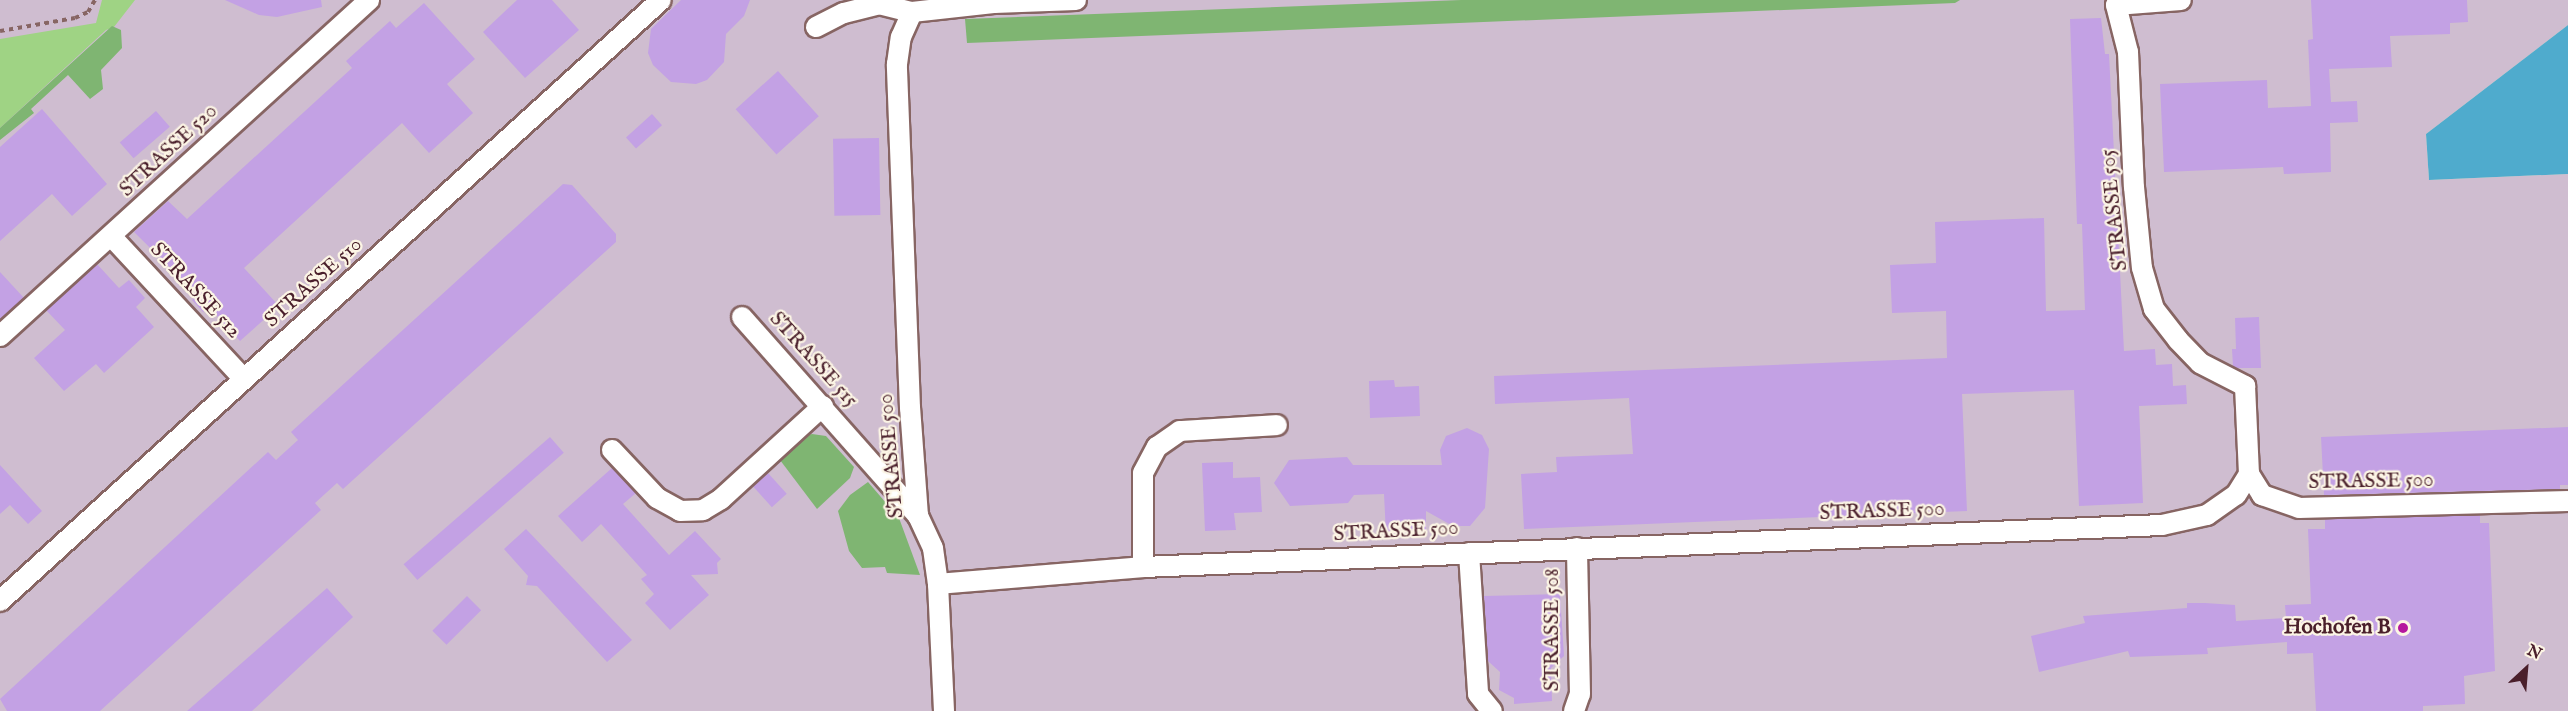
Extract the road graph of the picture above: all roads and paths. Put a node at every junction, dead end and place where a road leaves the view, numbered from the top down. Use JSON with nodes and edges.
{"nodes":[{"id":1,"x":95,"y":0,"type":"edge"},
{"id":2,"x":369,"y":0,"type":"edge"},
{"id":3,"x":661,"y":0,"type":"edge"},
{"id":4,"x":1076,"y":0,"type":"edge"},
{"id":5,"x":2181,"y":0,"type":"edge"},
{"id":6,"x":994,"y":1,"type":"edge"},
{"id":7,"x":2112,"y":2,"type":"edge"},
{"id":8,"x":912,"y":12,"type":"junction"},
{"id":9,"x":816,"y":27,"type":"dead end"},
{"id":10,"x":0,"y":31,"type":"edge"},
{"id":11,"x":111,"y":236,"type":"junction"},
{"id":12,"x":742,"y":317,"type":"dead end"},
{"id":13,"x":0,"y":336,"type":"edge"},
{"id":14,"x":244,"y":379,"type":"junction"},
{"id":15,"x":823,"y":406,"type":"junction"},
{"id":16,"x":1277,"y":425,"type":"dead end"},
{"id":17,"x":612,"y":450,"type":"dead end"},
{"id":18,"x":2249,"y":474,"type":"junction"},
{"id":19,"x":2568,"y":501,"type":"edge"},
{"id":20,"x":918,"y":516,"type":"junction"},
{"id":21,"x":1577,"y":548,"type":"junction"},
{"id":22,"x":1469,"y":553,"type":"junction"},
{"id":23,"x":1143,"y":567,"type":"junction"},
{"id":24,"x":938,"y":584,"type":"junction"},
{"id":25,"x":0,"y":601,"type":"edge"},
{"id":26,"x":944,"y":711,"type":"edge"},
{"id":27,"x":1492,"y":711,"type":"edge"},
{"id":28,"x":1574,"y":711,"type":"edge"}],
"edges":[{"from":1,"to":10,"type":"path"},
{"from":2,"to":11,"type":"street","name":"STRASSE 520"},
{"from":3,"to":14,"type":"street","name":"STRASSE 510"},
{"from":4,"to":6,"type":"street"},
{"from":5,"to":7,"type":"street"},
{"from":6,"to":8,"type":"street"},
{"from":7,"to":18,"type":"street","name":"STRASSE 505"},
{"from":8,"to":9,"type":"street"},
{"from":8,"to":20,"type":"street","name":"STRASSE 500"},
{"from":11,"to":13,"type":"street","name":"STRASSE 520"},
{"from":11,"to":14,"type":"street","name":"STRASSE 512"},
{"from":12,"to":15,"type":"street","name":"STRASSE 515"},
{"from":14,"to":25,"type":"street","name":"STRASSE 510"},
{"from":15,"to":17,"type":"street"},
{"from":15,"to":20,"type":"street","name":"STRASSE 515"},
{"from":16,"to":23,"type":"street"},
{"from":18,"to":19,"type":"street","name":"STRASSE 500"},
{"from":18,"to":21,"type":"street","name":"STRASSE 500"},
{"from":20,"to":24,"type":"street","name":"STRASSE 500"},
{"from":21,"to":22,"type":"street","name":"STRASSE 500"},
{"from":21,"to":28,"type":"street","name":"STRASSE 508"},
{"from":22,"to":23,"type":"street","name":"STRASSE 500"},
{"from":22,"to":27,"type":"street"},
{"from":23,"to":24,"type":"street","name":"STRASSE 500"},
{"from":24,"to":26,"type":"street"}]}
